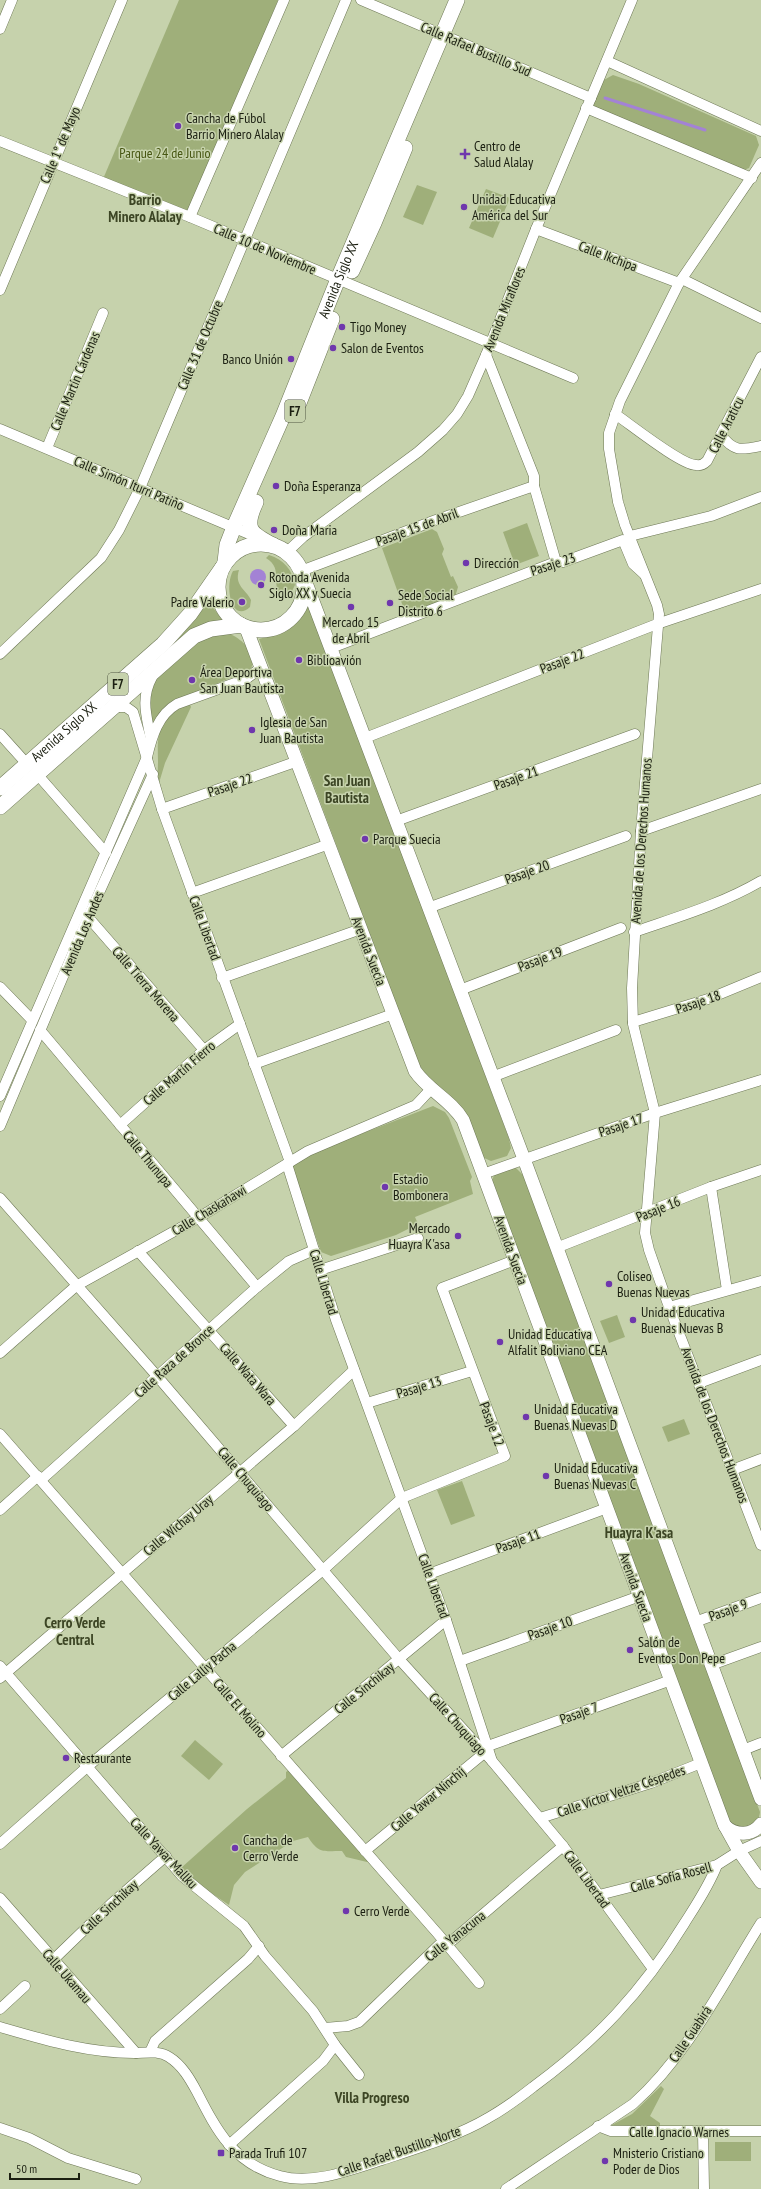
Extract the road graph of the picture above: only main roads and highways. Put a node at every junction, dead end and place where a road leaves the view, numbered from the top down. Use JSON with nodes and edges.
{"nodes":[{"id":1,"x":457,"y":0,"type":"edge"},
{"id":2,"x":468,"y":0,"type":"edge"},
{"id":3,"x":447,"y":36,"type":"junction"},
{"id":4,"x":342,"y":281,"type":"junction"},
{"id":5,"x":273,"y":545,"type":"junction"},
{"id":6,"x":224,"y":565,"type":"junction"},
{"id":7,"x":302,"y":573,"type":"junction"},
{"id":8,"x":244,"y":627,"type":"junction"},
{"id":9,"x":32,"y":769,"type":"junction"},
{"id":10,"x":0,"y":788,"type":"edge"},
{"id":11,"x":0,"y":807,"type":"edge"},
{"id":12,"x":761,"y":1799,"type":"edge"},
{"id":13,"x":724,"y":1824,"type":"junction"},
{"id":14,"x":761,"y":1824,"type":"edge"},
{"id":15,"x":761,"y":1882,"type":"edge"}],
"edges":[{"from":1,"to":3,"type":"highway","name":"Avenida Siglo XX"},
{"from":2,"to":3,"type":"highway","name":"Avenida Siglo XX"},
{"from":3,"to":4,"type":"highway","name":"Avenida Siglo XX","number":"F7"},
{"from":4,"to":5,"type":"highway","name":"Avenida Siglo XX","number":"F7"},
{"from":4,"to":6,"type":"highway","name":"Avenida Siglo XX","number":"F7"},
{"from":5,"to":6,"type":"highway","number":"F7"},
{"from":5,"to":7,"type":"highway","number":"F7"},
{"from":6,"to":8,"type":"highway","number":"F7"},
{"from":6,"to":9,"type":"highway","name":"Avenida Siglo XX","number":"F7"},
{"from":7,"to":8,"type":"highway","number":"F7"},
{"from":7,"to":12,"type":"main road"},
{"from":8,"to":9,"type":"highway","name":"Avenida Siglo XX","number":"F7"},
{"from":8,"to":13,"type":"main road","name":"Avenida Suecia"},
{"from":9,"to":10,"type":"highway","name":"Avenida Siglo XX","number":"F7"},
{"from":9,"to":11,"type":"highway","name":"Avenida Siglo XX","number":"F7"},
{"from":13,"to":14,"type":"main road"},
{"from":13,"to":15,"type":"main road","name":"Avenida Suecia"}]}
